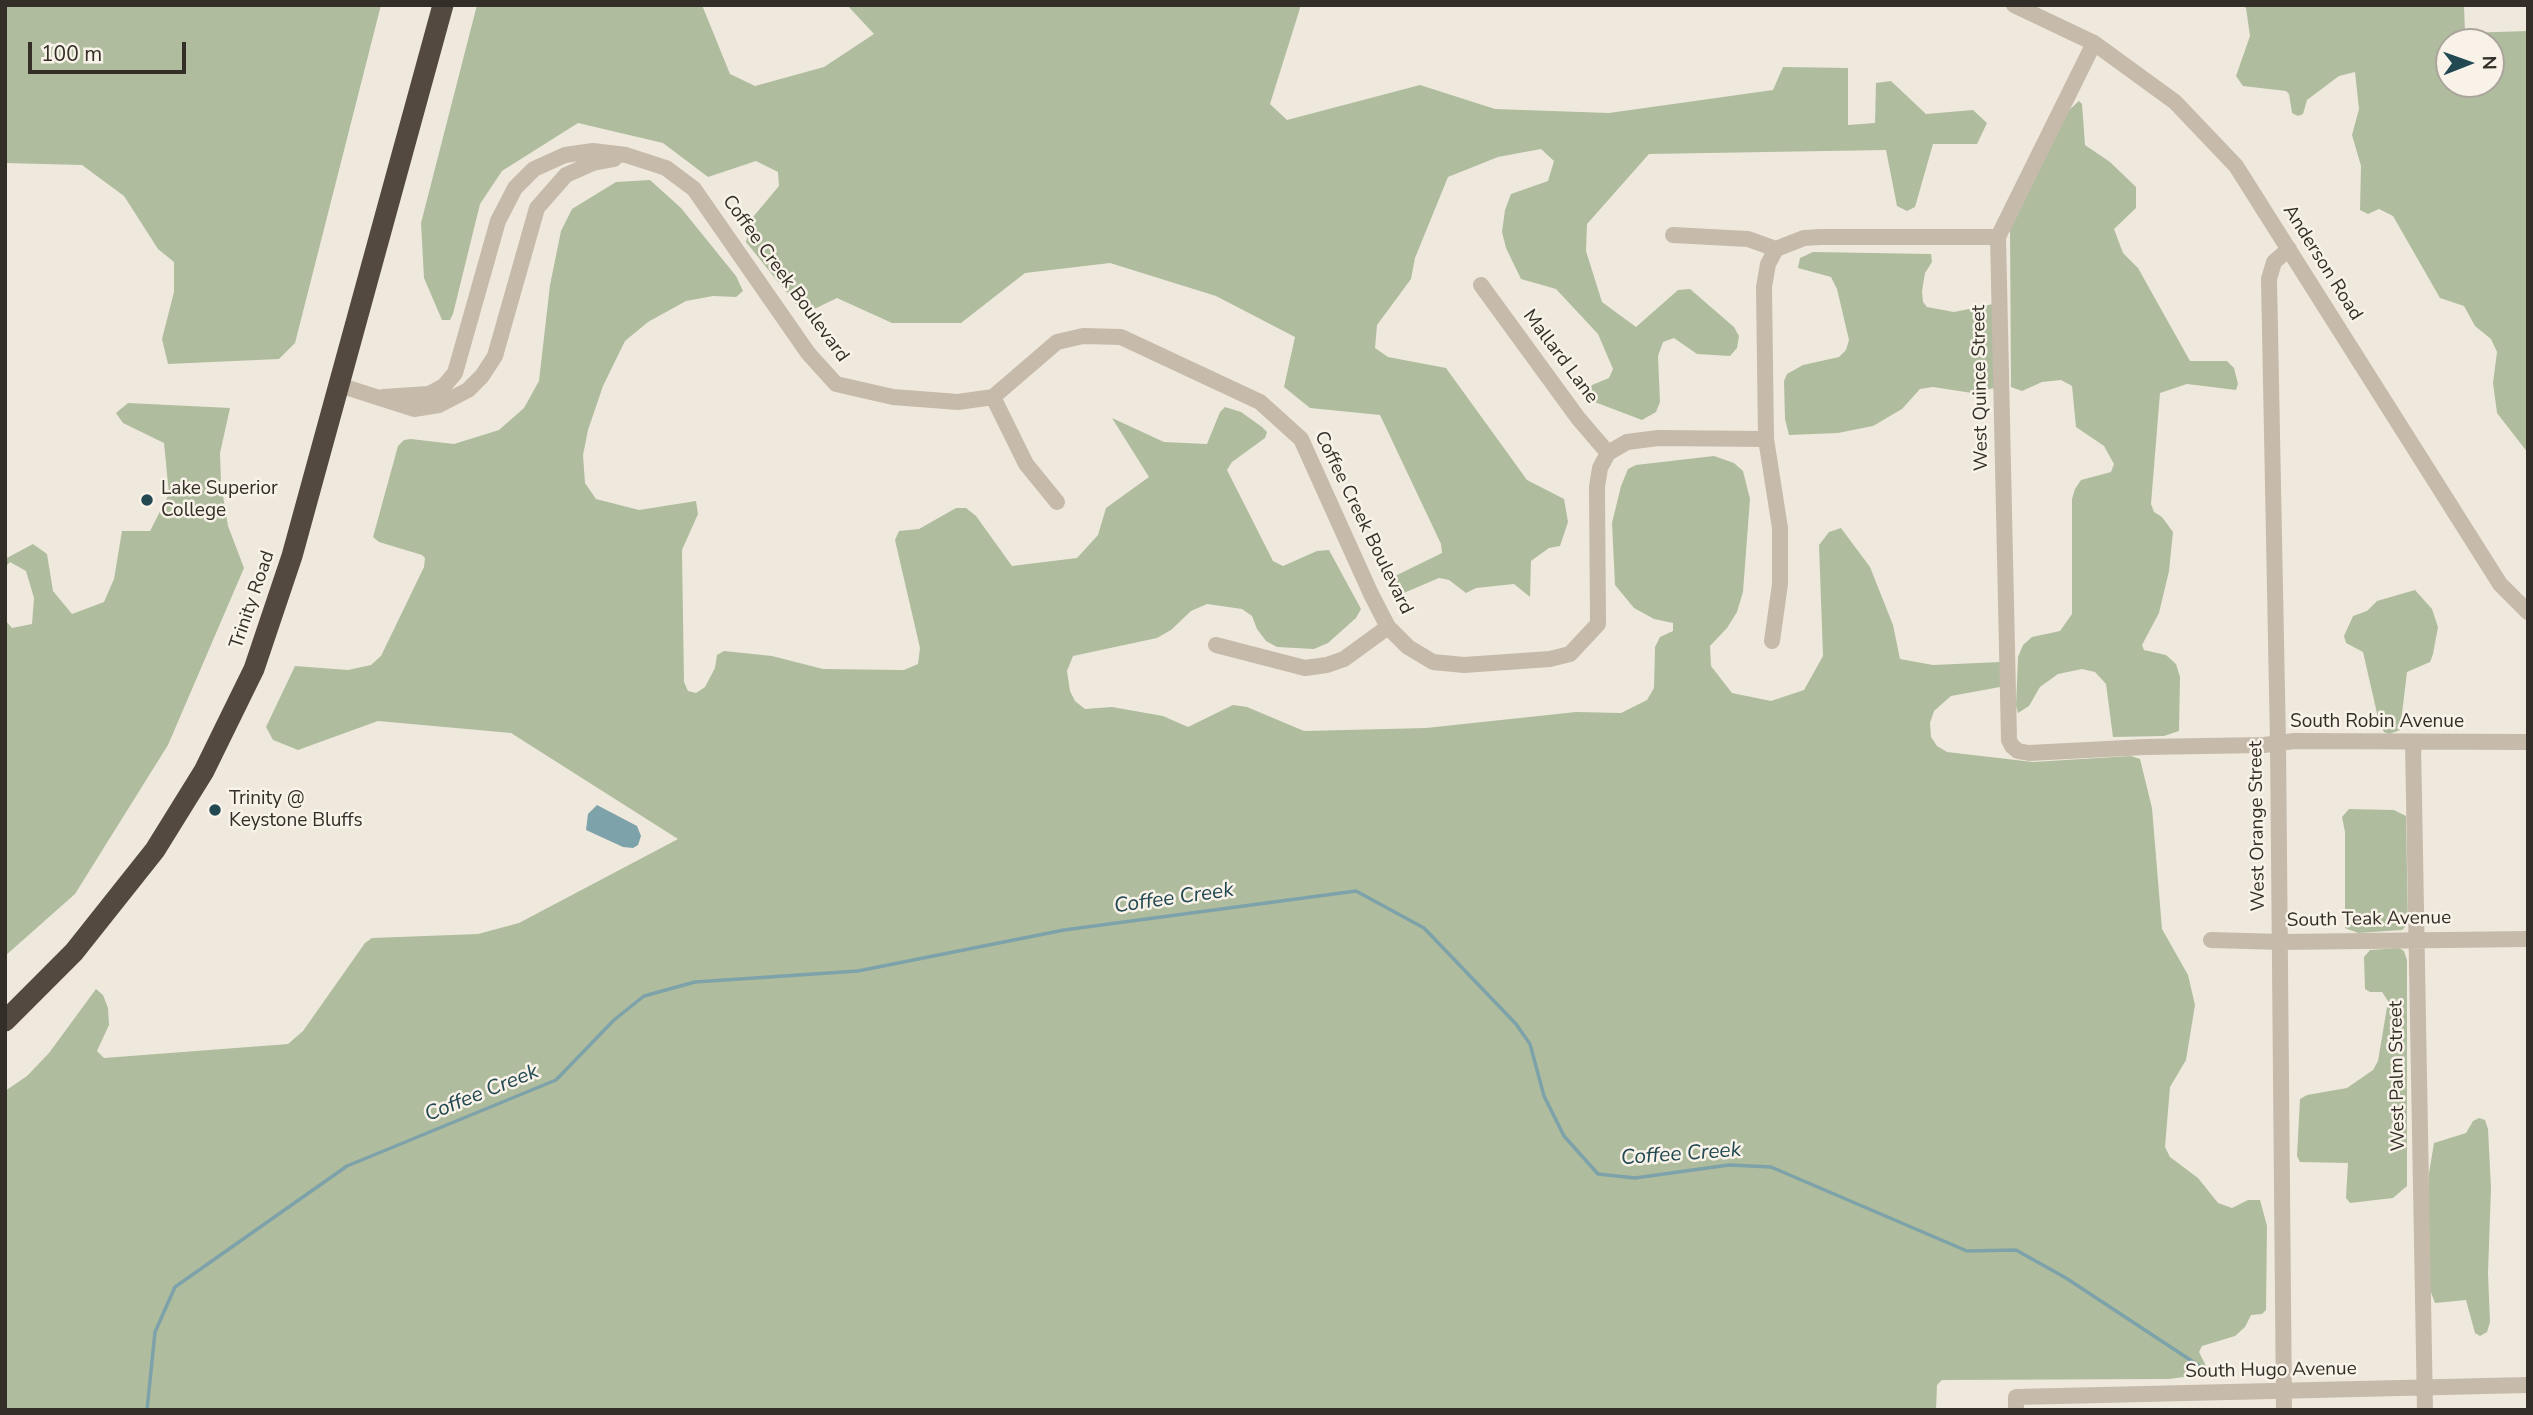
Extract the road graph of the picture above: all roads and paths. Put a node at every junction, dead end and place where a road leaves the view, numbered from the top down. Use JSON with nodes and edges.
{"nodes":[{"id":1,"x":443,"y":5,"type":"edge"},
{"id":2,"x":2014,"y":5,"type":"edge"},
{"id":3,"x":2094,"y":43,"type":"junction"},
{"id":4,"x":641,"y":158,"type":"junction"},
{"id":5,"x":1673,"y":235,"type":"dead end"},
{"id":6,"x":1998,"y":237,"type":"junction"},
{"id":7,"x":1776,"y":249,"type":"junction"},
{"id":8,"x":2289,"y":250,"type":"junction"},
{"id":9,"x":1481,"y":285,"type":"dead end"},
{"id":10,"x":339,"y":385,"type":"junction"},
{"id":11,"x":383,"y":397,"type":"junction"},
{"id":12,"x":993,"y":397,"type":"junction"},
{"id":13,"x":1766,"y":439,"type":"junction"},
{"id":14,"x":1608,"y":453,"type":"junction"},
{"id":15,"x":1057,"y":502,"type":"dead end"},
{"id":16,"x":2528,"y":612,"type":"edge"},
{"id":17,"x":1388,"y":627,"type":"junction"},
{"id":18,"x":1772,"y":641,"type":"dead end"},
{"id":19,"x":1216,"y":645,"type":"dead end"},
{"id":20,"x":2413,"y":742,"type":"junction"},
{"id":21,"x":2528,"y":742,"type":"edge"},
{"id":22,"x":2278,"y":743,"type":"junction"},
{"id":23,"x":2018,"y":751,"type":"joint"},
{"id":24,"x":2528,"y":939,"type":"edge"},
{"id":25,"x":2211,"y":940,"type":"dead end"},
{"id":26,"x":2416,"y":940,"type":"junction"},
{"id":27,"x":2281,"y":942,"type":"junction"},
{"id":28,"x":5,"y":1021,"type":"edge"},
{"id":29,"x":2528,"y":1385,"type":"edge"},
{"id":30,"x":2425,"y":1388,"type":"junction"},
{"id":31,"x":2284,"y":1393,"type":"junction"},
{"id":32,"x":2154,"y":1402,"type":"edge"},
{"id":33,"x":2016,"y":1403,"type":"edge"},
{"id":34,"x":2284,"y":1410,"type":"edge"},
{"id":35,"x":2425,"y":1410,"type":"edge"}],
"edges":[{"from":1,"to":10,"type":"highway","name":"Trinity Road"},
{"from":2,"to":3,"type":"street","name":"Anderson Road"},
{"from":3,"to":6,"type":"street","name":"West Quince Street"},
{"from":3,"to":8,"type":"street","name":"Anderson Road"},
{"from":4,"to":11,"type":"street","name":"Coffee Creek Boulevard"},
{"from":4,"to":11,"type":"street","name":"Coffee Creek Boulevard"},
{"from":4,"to":12,"type":"street","name":"Coffee Creek Boulevard"},
{"from":5,"to":7,"type":"street"},
{"from":6,"to":7,"type":"street"},
{"from":6,"to":23,"type":"street","name":"West Quince Street"},
{"from":7,"to":13,"type":"street"},
{"from":8,"to":16,"type":"street","name":"Anderson Road"},
{"from":8,"to":22,"type":"street","name":"West Orange Street"},
{"from":9,"to":14,"type":"street","name":"Mallard Lane"},
{"from":10,"to":11,"type":"street","name":"Coffee Creek Boulevard"},
{"from":10,"to":28,"type":"highway","name":"Trinity Road"},
{"from":12,"to":15,"type":"street"},
{"from":12,"to":17,"type":"street","name":"Coffee Creek Boulevard"},
{"from":13,"to":14,"type":"street"},
{"from":13,"to":18,"type":"street"},
{"from":14,"to":17,"type":"street","name":"Coffee Creek Boulevard"},
{"from":17,"to":19,"type":"street"},
{"from":20,"to":21,"type":"street","name":"South Robin Avenue"},
{"from":20,"to":22,"type":"street","name":"South Robin Avenue"},
{"from":20,"to":26,"type":"street","name":"West Palm Street"},
{"from":22,"to":23,"type":"street","name":"South Robin Avenue"},
{"from":22,"to":27,"type":"street","name":"West Orange Street"},
{"from":24,"to":26,"type":"street","name":"South Teak Avenue"},
{"from":25,"to":27,"type":"street","name":"South Teak Avenue"},
{"from":26,"to":27,"type":"street","name":"South Teak Avenue"},
{"from":26,"to":30,"type":"street","name":"West Palm Street"},
{"from":27,"to":31,"type":"street","name":"West Orange Street"},
{"from":29,"to":30,"type":"street","name":"South Hugo Avenue"},
{"from":30,"to":31,"type":"street","name":"South Hugo Avenue"},
{"from":30,"to":35,"type":"street","name":"West Palm Street"},
{"from":31,"to":32,"type":"street","name":"South Hugo Avenue"},
{"from":31,"to":34,"type":"street","name":"West Orange Street"},
{"from":32,"to":33,"type":"street","name":"South Hugo Avenue"}]}
